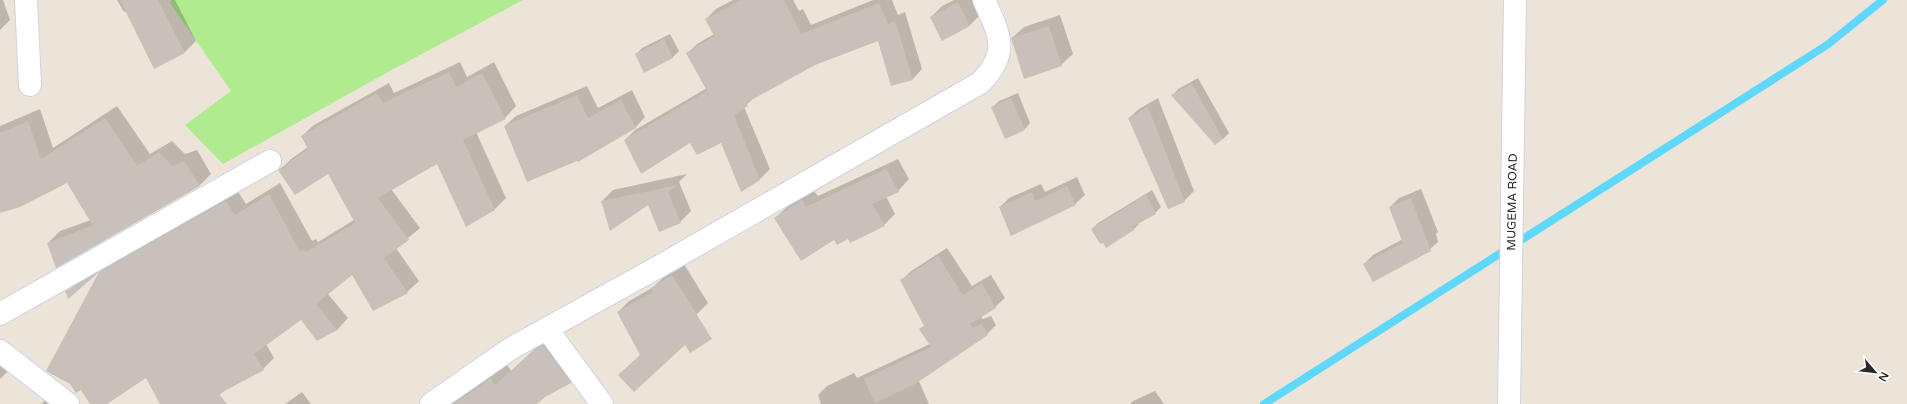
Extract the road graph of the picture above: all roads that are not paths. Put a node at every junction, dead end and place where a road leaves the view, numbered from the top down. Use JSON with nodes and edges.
{"nodes":[{"id":1,"x":26,"y":0,"type":"edge"},
{"id":2,"x":984,"y":0,"type":"edge"},
{"id":3,"x":1515,"y":0,"type":"edge"},
{"id":4,"x":30,"y":85,"type":"dead end"},
{"id":5,"x":270,"y":161,"type":"dead end"},
{"id":6,"x":0,"y":314,"type":"edge"},
{"id":7,"x":547,"y":329,"type":"junction"},
{"id":8,"x":0,"y":351,"type":"edge"},
{"id":9,"x":68,"y":404,"type":"edge"},
{"id":10,"x":431,"y":404,"type":"edge"},
{"id":11,"x":602,"y":404,"type":"edge"},
{"id":12,"x":1509,"y":404,"type":"edge"}],
"edges":[{"from":1,"to":4,"type":"street"},
{"from":2,"to":7,"type":"street"},
{"from":3,"to":12,"type":"street","name":"MUGEMA ROAD"},
{"from":5,"to":6,"type":"street"},
{"from":7,"to":10,"type":"street"},
{"from":7,"to":11,"type":"street"},
{"from":8,"to":9,"type":"street"}]}
